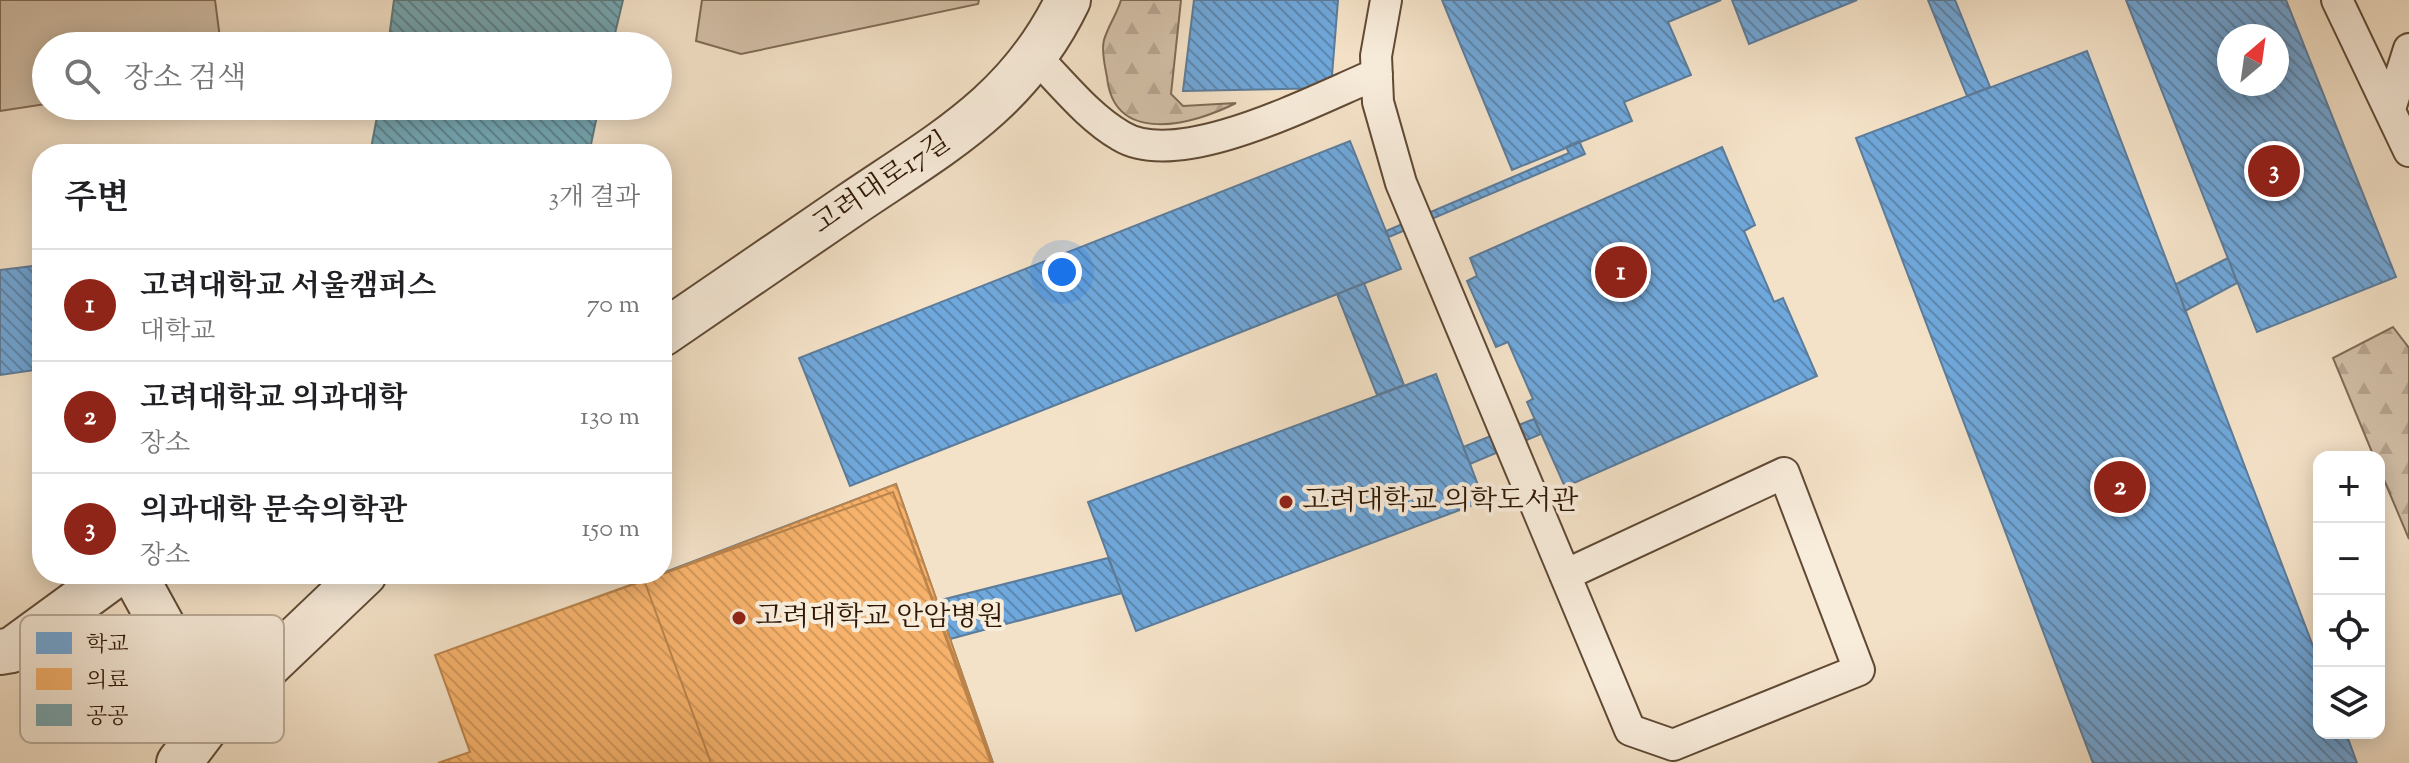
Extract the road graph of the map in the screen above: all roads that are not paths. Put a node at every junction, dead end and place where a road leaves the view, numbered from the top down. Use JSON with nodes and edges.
{"nodes":[{"id":1,"x":1068,"y":0,"type":"edge"},
{"id":2,"x":1386,"y":0,"type":"edge"},
{"id":3,"x":2337,"y":0,"type":"edge"},
{"id":4,"x":2409,"y":49,"type":"edge"},
{"id":5,"x":1035,"y":56,"type":"junction"},
{"id":6,"x":1377,"y":74,"type":"junction"},
{"id":7,"x":2390,"y":109,"type":"junction"},
{"id":8,"x":2409,"y":151,"type":"edge"},
{"id":9,"x":672,"y":327,"type":"edge"},
{"id":10,"x":1565,"y":575,"type":"junction"},
{"id":11,"x":102,"y":584,"type":"edge"},
{"id":12,"x":139,"y":584,"type":"edge"},
{"id":13,"x":354,"y":584,"type":"edge"},
{"id":14,"x":60,"y":615,"type":"edge"},
{"id":15,"x":156,"y":615,"type":"edge"},
{"id":16,"x":20,"y":644,"type":"edge"},
{"id":17,"x":284,"y":650,"type":"edge"},
{"id":18,"x":0,"y":652,"type":"edge"},
{"id":19,"x":194,"y":743,"type":"edge"},
{"id":20,"x":179,"y":763,"type":"edge"}],
"edges":[{"from":1,"to":5,"type":"street","name":"고려대로17길"},
{"from":2,"to":6,"type":"lane"},
{"from":3,"to":7,"type":"lane"},
{"from":4,"to":7,"type":"lane"},
{"from":5,"to":6,"type":"lane"},
{"from":5,"to":9,"type":"street","name":"고려대로17길"},
{"from":6,"to":10,"type":"lane"},
{"from":7,"to":8,"type":"lane"},
{"from":10,"to":10,"type":"lane"},
{"from":11,"to":14,"type":"street"},
{"from":12,"to":15,"type":"street"},
{"from":13,"to":17,"type":"street"},
{"from":16,"to":18,"type":"street"},
{"from":19,"to":20,"type":"street"}]}
